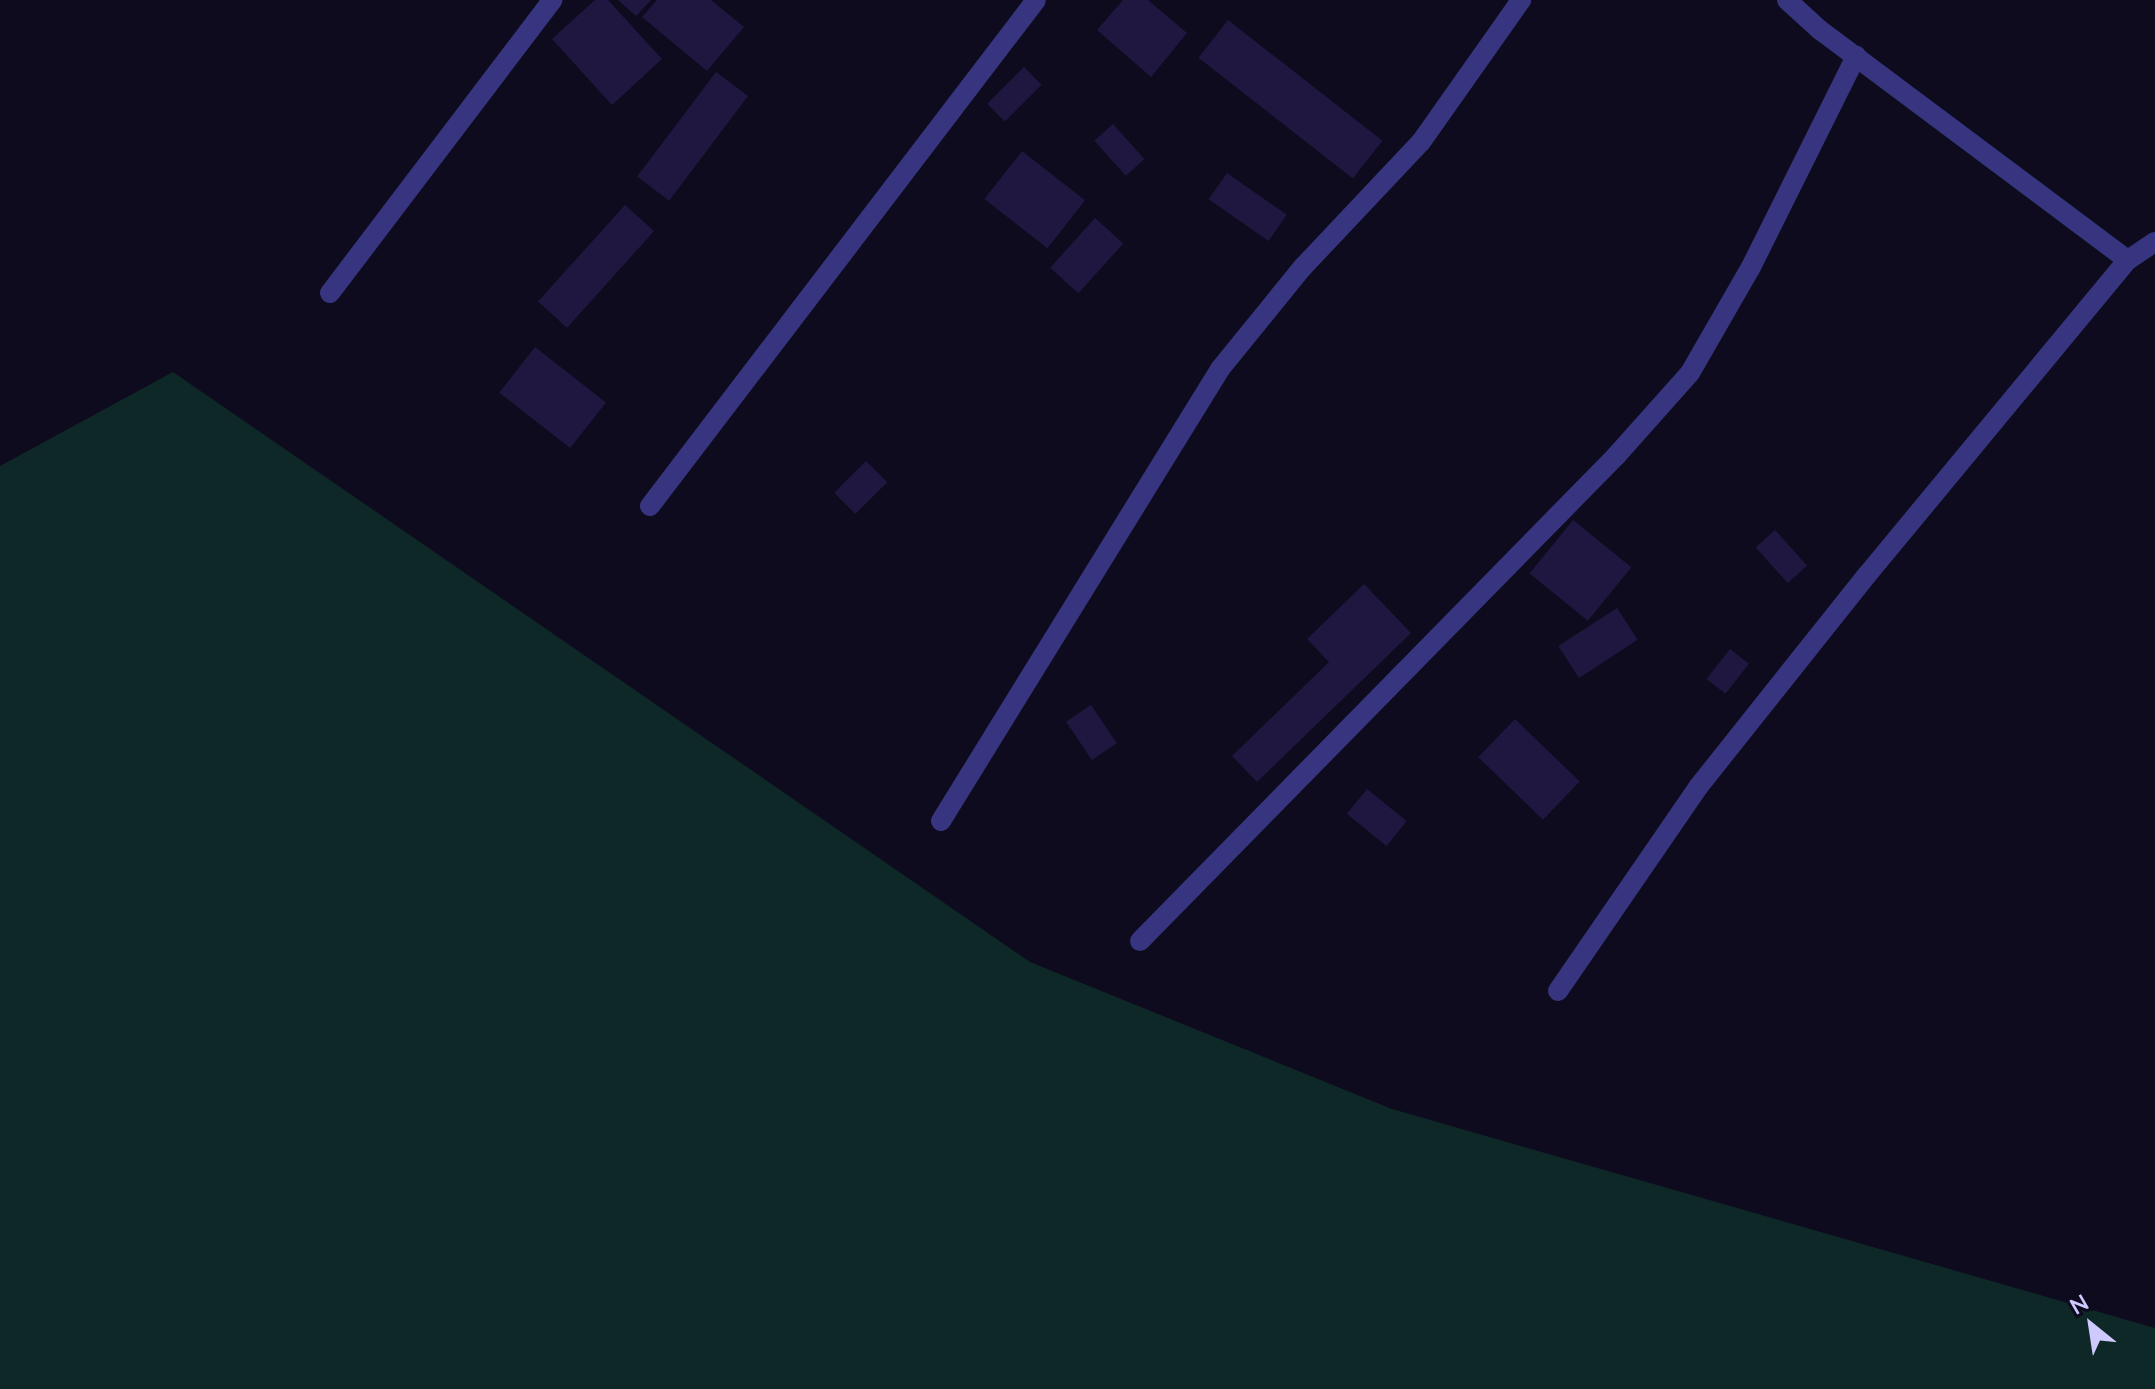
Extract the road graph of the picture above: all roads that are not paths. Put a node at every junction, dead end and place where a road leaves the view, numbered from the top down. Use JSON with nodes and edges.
{"nodes":[{"id":1,"x":552,"y":0,"type":"edge"},
{"id":2,"x":1036,"y":0,"type":"edge"},
{"id":3,"x":1521,"y":0,"type":"edge"},
{"id":4,"x":1787,"y":0,"type":"edge"},
{"id":5,"x":1856,"y":56,"type":"junction"},
{"id":6,"x":2155,"y":242,"type":"edge"},
{"id":7,"x":2128,"y":260,"type":"junction"},
{"id":8,"x":330,"y":293,"type":"dead end"},
{"id":9,"x":650,"y":506,"type":"dead end"},
{"id":10,"x":941,"y":821,"type":"dead end"},
{"id":11,"x":1140,"y":941,"type":"dead end"},
{"id":12,"x":1558,"y":991,"type":"dead end"}],
"edges":[{"from":1,"to":8,"type":"street"},
{"from":2,"to":9,"type":"street"},
{"from":3,"to":10,"type":"street"},
{"from":4,"to":5,"type":"street"},
{"from":5,"to":7,"type":"street"},
{"from":5,"to":11,"type":"street"},
{"from":6,"to":7,"type":"street"},
{"from":7,"to":12,"type":"street"}]}
